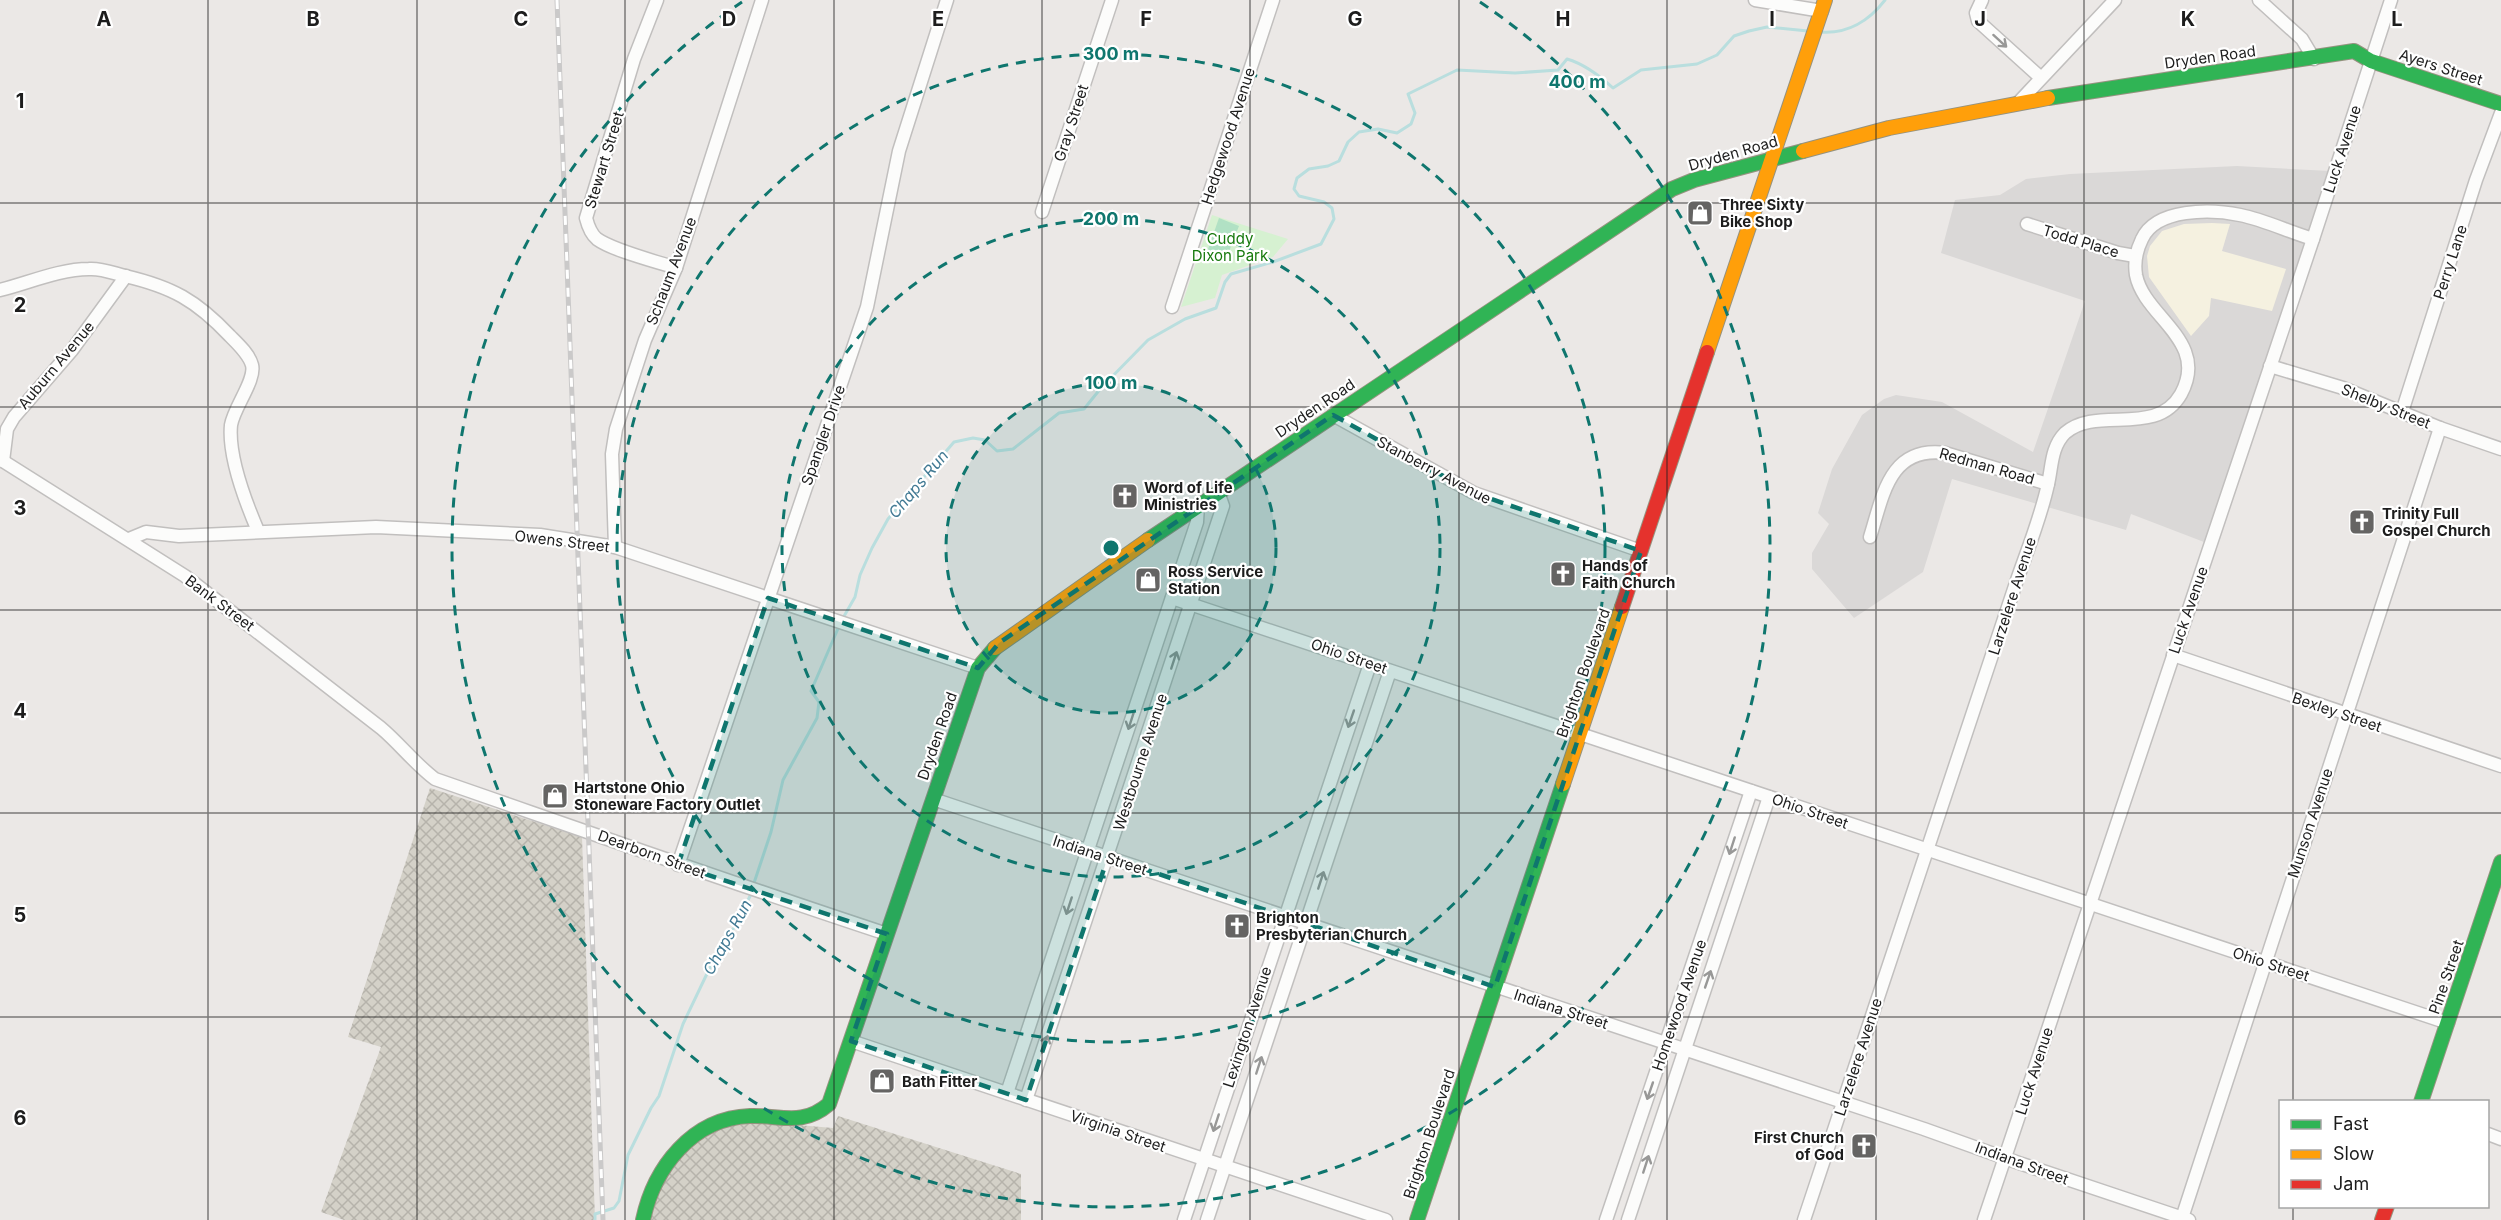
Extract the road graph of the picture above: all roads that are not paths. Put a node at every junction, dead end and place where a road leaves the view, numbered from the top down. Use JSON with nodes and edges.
{"nodes":[{"id":1,"x":657,"y":0,"type":"edge"},
{"id":2,"x":762,"y":0,"type":"edge"},
{"id":3,"x":947,"y":0,"type":"edge"},
{"id":4,"x":1112,"y":0,"type":"edge"},
{"id":5,"x":1274,"y":0,"type":"edge"},
{"id":6,"x":1755,"y":0,"type":"edge"},
{"id":7,"x":1982,"y":0,"type":"edge"},
{"id":8,"x":2115,"y":0,"type":"edge"},
{"id":9,"x":2259,"y":0,"type":"edge"},
{"id":10,"x":2391,"y":0,"type":"edge"},
{"id":11,"x":1822,"y":11,"type":"edge"},
{"id":12,"x":2314,"y":58,"type":"junction"},
{"id":13,"x":2371,"y":61,"type":"junction"},
{"id":14,"x":2040,"y":77,"type":"junction"},
{"id":15,"x":2019,"y":102,"type":"junction"},
{"id":16,"x":2501,"y":104,"type":"edge"},
{"id":17,"x":2501,"y":113,"type":"edge"},
{"id":18,"x":1772,"y":159,"type":"junction"},
{"id":19,"x":1042,"y":212,"type":"dead end"},
{"id":20,"x":2027,"y":224,"type":"dead end"},
{"id":21,"x":2313,"y":239,"type":"junction"},
{"id":22,"x":2135,"y":256,"type":"junction"},
{"id":23,"x":676,"y":267,"type":"junction"},
{"id":24,"x":126,"y":276,"type":"junction"},
{"id":25,"x":0,"y":290,"type":"edge"},
{"id":26,"x":1172,"y":307,"type":"dead end"},
{"id":27,"x":2270,"y":366,"type":"junction"},
{"id":28,"x":2402,"y":412,"type":"junction"},
{"id":29,"x":1333,"y":415,"type":"junction"},
{"id":30,"x":2440,"y":428,"type":"junction"},
{"id":31,"x":2501,"y":449,"type":"edge"},
{"id":32,"x":1,"y":461,"type":"edge"},
{"id":33,"x":2048,"y":484,"type":"junction"},
{"id":34,"x":1218,"y":492,"type":"junction"},
{"id":35,"x":1198,"y":505,"type":"junction"},
{"id":36,"x":258,"y":531,"type":"junction"},
{"id":37,"x":1870,"y":537,"type":"dead end"},
{"id":38,"x":129,"y":538,"type":"junction"},
{"id":39,"x":615,"y":547,"type":"junction"},
{"id":40,"x":1641,"y":551,"type":"junction"},
{"id":41,"x":768,"y":598,"type":"junction"},
{"id":42,"x":1172,"y":598,"type":"junction"},
{"id":43,"x":1192,"y":605,"type":"junction"},
{"id":44,"x":2173,"y":655,"type":"junction"},
{"id":45,"x":1370,"y":664,"type":"junction"},
{"id":46,"x":978,"y":668,"type":"junction"},
{"id":47,"x":1390,"y":671,"type":"junction"},
{"id":48,"x":2346,"y":714,"type":"junction"},
{"id":49,"x":1580,"y":733,"type":"junction"},
{"id":50,"x":2501,"y":766,"type":"edge"},
{"id":51,"x":420,"y":768,"type":"joint"},
{"id":52,"x":1750,"y":790,"type":"junction"},
{"id":53,"x":1769,"y":797,"type":"junction"},
{"id":54,"x":933,"y":799,"type":"junction"},
{"id":55,"x":1088,"y":850,"type":"junction"},
{"id":56,"x":1928,"y":850,"type":"junction"},
{"id":57,"x":1108,"y":857,"type":"junction"},
{"id":58,"x":2501,"y":862,"type":"edge"},
{"id":59,"x":678,"y":865,"type":"junction"},
{"id":60,"x":2090,"y":904,"type":"junction"},
{"id":61,"x":1284,"y":916,"type":"junction"},
{"id":62,"x":1306,"y":923,"type":"junction"},
{"id":63,"x":887,"y":934,"type":"junction"},
{"id":64,"x":2264,"y":962,"type":"junction"},
{"id":65,"x":1495,"y":987,"type":"junction"},
{"id":66,"x":2448,"y":1023,"type":"junction"},
{"id":67,"x":851,"y":1041,"type":"junction"},
{"id":68,"x":1666,"y":1043,"type":"junction"},
{"id":69,"x":1684,"y":1049,"type":"junction"},
{"id":70,"x":1007,"y":1093,"type":"junction"},
{"id":71,"x":1026,"y":1100,"type":"junction"},
{"id":72,"x":2421,"y":1100,"type":"edge"},
{"id":73,"x":1843,"y":1102,"type":"junction"},
{"id":74,"x":2005,"y":1158,"type":"junction"},
{"id":75,"x":1204,"y":1160,"type":"junction"},
{"id":76,"x":1225,"y":1167,"type":"junction"},
{"id":77,"x":2185,"y":1219,"type":"edge"},
{"id":78,"x":643,"y":1220,"type":"edge"},
{"id":79,"x":1184,"y":1220,"type":"edge"},
{"id":80,"x":1208,"y":1220,"type":"edge"},
{"id":81,"x":1386,"y":1220,"type":"edge"},
{"id":82,"x":1417,"y":1220,"type":"edge"},
{"id":83,"x":1606,"y":1220,"type":"edge"},
{"id":84,"x":1628,"y":1220,"type":"edge"},
{"id":85,"x":1804,"y":1220,"type":"edge"},
{"id":86,"x":1984,"y":1220,"type":"edge"}],
"edges":[{"from":1,"to":23,"type":"street","name":"Stewart Street"},
{"from":2,"to":23,"type":"street","name":"Schaum Avenue"},
{"from":3,"to":41,"type":"street","name":"Spangler Drive"},
{"from":4,"to":19,"type":"street","name":"Gray Street"},
{"from":5,"to":26,"type":"street","name":"Hedgewood Avenue"},
{"from":6,"to":11,"type":"street"},
{"from":7,"to":14,"type":"street","one_way":true},
{"from":8,"to":14,"type":"street"},
{"from":9,"to":12,"type":"street"},
{"from":10,"to":13,"type":"street","name":"Luck Avenue"},
{"from":11,"to":18,"type":"street","name":"Brighton Boulevard"},
{"from":12,"to":13,"type":"street","name":"Dryden Road"},
{"from":12,"to":15,"type":"street","name":"Dryden Road"},
{"from":13,"to":16,"type":"street","name":"Ayers Street"},
{"from":13,"to":21,"type":"street","name":"Luck Avenue"},
{"from":14,"to":15,"type":"street"},
{"from":15,"to":18,"type":"street","name":"Dryden Road"},
{"from":17,"to":28,"type":"street","name":"Perry Lane"},
{"from":18,"to":29,"type":"street","name":"Dryden Road"},
{"from":18,"to":40,"type":"street","name":"Brighton Boulevard"},
{"from":20,"to":22,"type":"street","name":"Todd Place"},
{"from":21,"to":22,"type":"street"},
{"from":21,"to":27,"type":"street","name":"Luck Avenue"},
{"from":22,"to":33,"type":"street","name":"Larzelere Avenue"},
{"from":23,"to":39,"type":"street","name":"Schaum Avenue"},
{"from":24,"to":25,"type":"street"},
{"from":24,"to":32,"type":"street","name":"Auburn Avenue"},
{"from":24,"to":36,"type":"street"},
{"from":27,"to":28,"type":"street","name":"Shelby Street"},
{"from":27,"to":44,"type":"street","name":"Luck Avenue"},
{"from":28,"to":30,"type":"street","name":"Shelby Street"},
{"from":29,"to":34,"type":"street","name":"Dryden Road"},
{"from":29,"to":40,"type":"street","name":"Stanberry Avenue"},
{"from":30,"to":31,"type":"street","name":"Shelby Street"},
{"from":30,"to":48,"type":"street","name":"Munson Avenue"},
{"from":32,"to":38,"type":"street","name":"Bank Street"},
{"from":33,"to":37,"type":"street","name":"Redman Road"},
{"from":33,"to":56,"type":"street","name":"Larzelere Avenue"},
{"from":34,"to":35,"type":"street","name":"Dryden Road"},
{"from":34,"to":43,"type":"street","name":"Westbourne Avenue"},
{"from":35,"to":42,"type":"street","name":"Westbourne Avenue"},
{"from":35,"to":46,"type":"street","name":"Dryden Road"},
{"from":36,"to":38,"type":"street","name":"Owens Street"},
{"from":36,"to":39,"type":"street","name":"Owens Street"},
{"from":38,"to":51,"type":"street","name":"Bank Street"},
{"from":39,"to":41,"type":"street","name":"Owens Street"},
{"from":40,"to":49,"type":"street","name":"Brighton Boulevard"},
{"from":41,"to":46,"type":"street","name":"Owens Street"},
{"from":41,"to":59,"type":"street","name":"Spangler Drive"},
{"from":42,"to":43,"type":"street","name":"Ohio Street"},
{"from":42,"to":55,"type":"street","name":"Westbourne Avenue","one_way":true},
{"from":43,"to":45,"type":"street","name":"Ohio Street"},
{"from":57,"to":43,"type":"street","name":"Westbourne Avenue","one_way":true},
{"from":44,"to":48,"type":"street","name":"Bexley Street"},
{"from":44,"to":60,"type":"street","name":"Luck Avenue"},
{"from":45,"to":47,"type":"street","name":"Ohio Street"},
{"from":45,"to":61,"type":"street","name":"Lexington Avenue","one_way":true},
{"from":46,"to":54,"type":"street","name":"Dryden Road"},
{"from":47,"to":49,"type":"street","name":"Ohio Street"},
{"from":62,"to":47,"type":"street","name":"Lexington Avenue","one_way":true},
{"from":48,"to":50,"type":"street","name":"Bexley Street"},
{"from":48,"to":64,"type":"street","name":"Munson Avenue"},
{"from":49,"to":52,"type":"street","name":"Ohio Street"},
{"from":49,"to":65,"type":"street","name":"Brighton Boulevard"},
{"from":51,"to":59,"type":"street","name":"Dearborn Street"},
{"from":52,"to":53,"type":"street","name":"Ohio Street"},
{"from":52,"to":68,"type":"street","name":"Homewood Avenue","one_way":true},
{"from":53,"to":56,"type":"street","name":"Ohio Street"},
{"from":69,"to":53,"type":"street","name":"Homewood Avenue","one_way":true},
{"from":54,"to":55,"type":"street","name":"Indiana Street"},
{"from":54,"to":63,"type":"street","name":"Dryden Road"},
{"from":55,"to":57,"type":"street","name":"Indiana Street"},
{"from":55,"to":70,"type":"street","name":"Westbourne Avenue","one_way":true},
{"from":56,"to":60,"type":"street","name":"Ohio Street"},
{"from":56,"to":73,"type":"street","name":"Larzelere Avenue"},
{"from":57,"to":61,"type":"street","name":"Indiana Street"},
{"from":71,"to":57,"type":"street","name":"Westbourne Avenue","one_way":true},
{"from":58,"to":66,"type":"street","name":"Pine Street"},
{"from":59,"to":63,"type":"street","name":"Dearborn Street"},
{"from":60,"to":64,"type":"street","name":"Ohio Street"},
{"from":60,"to":74,"type":"street","name":"Luck Avenue"},
{"from":61,"to":62,"type":"street","name":"Indiana Street"},
{"from":61,"to":75,"type":"street","name":"Lexington Avenue","one_way":true},
{"from":62,"to":65,"type":"street","name":"Indiana Street"},
{"from":76,"to":62,"type":"street","name":"Lexington Avenue","one_way":true},
{"from":63,"to":67,"type":"street","name":"Dryden Road"},
{"from":64,"to":66,"type":"street","name":"Ohio Street"},
{"from":64,"to":77,"type":"street","name":"Munson Avenue"},
{"from":65,"to":68,"type":"street","name":"Indiana Street"},
{"from":65,"to":82,"type":"street","name":"Brighton Boulevard"},
{"from":66,"to":72,"type":"street","name":"Pine Street"},
{"from":67,"to":70,"type":"street","name":"Virginia Street"},
{"from":67,"to":78,"type":"street","name":"Dryden Road"},
{"from":68,"to":69,"type":"street","name":"Indiana Street"},
{"from":68,"to":83,"type":"street","name":"Homewood Avenue","one_way":true},
{"from":69,"to":73,"type":"street","name":"Indiana Street"},
{"from":84,"to":69,"type":"street","name":"Homewood Avenue","one_way":true},
{"from":70,"to":71,"type":"street","name":"Virginia Street"},
{"from":71,"to":75,"type":"street","name":"Virginia Street"},
{"from":73,"to":74,"type":"street","name":"Indiana Street"},
{"from":73,"to":85,"type":"street","name":"Larzelere Avenue"},
{"from":74,"to":77,"type":"street","name":"Indiana Street"},
{"from":74,"to":86,"type":"street","name":"Luck Avenue"},
{"from":75,"to":76,"type":"street","name":"Virginia Street"},
{"from":75,"to":79,"type":"street","name":"Lexington Avenue"},
{"from":76,"to":80,"type":"street","name":"Lexington Avenue"},
{"from":76,"to":81,"type":"street","name":"Virginia Street"}]}
